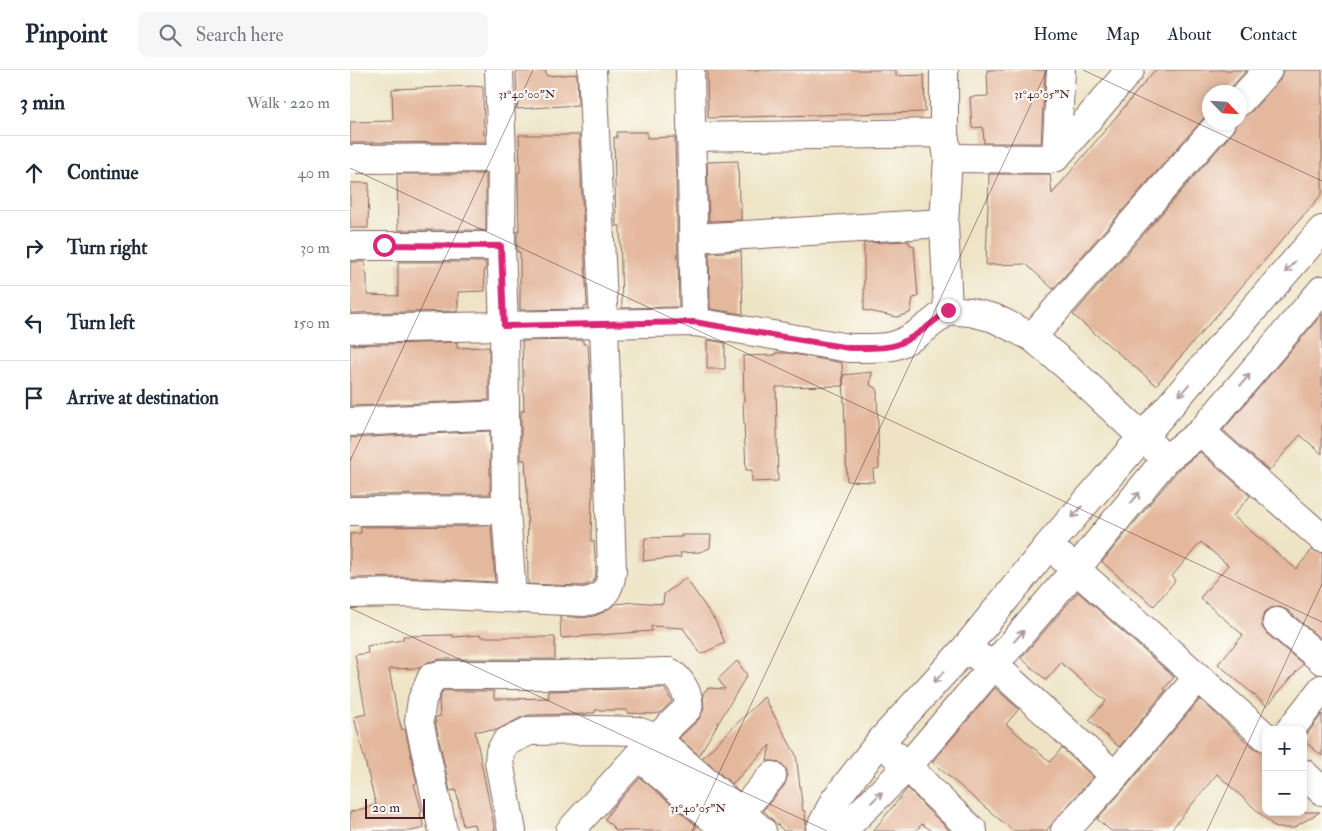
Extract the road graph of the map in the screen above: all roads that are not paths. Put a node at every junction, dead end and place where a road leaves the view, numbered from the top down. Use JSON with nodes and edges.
{"nodes":[{"id":1,"x":499,"y":70,"type":"edge"},
{"id":2,"x":592,"y":70,"type":"edge"},
{"id":3,"x":690,"y":70,"type":"edge"},
{"id":4,"x":944,"y":70,"type":"edge"},
{"id":5,"x":1061,"y":70,"type":"edge"},
{"id":6,"x":1130,"y":70,"type":"edge"},
{"id":7,"x":1268,"y":70,"type":"edge"},
{"id":8,"x":1247,"y":94,"type":"edge"},
{"id":9,"x":1214,"y":130,"type":"edge"},
{"id":10,"x":691,"y":137,"type":"junction"},
{"id":11,"x":946,"y":146,"type":"junction"},
{"id":12,"x":1056,"y":157,"type":"junction"},
{"id":13,"x":502,"y":158,"type":"junction"},
{"id":14,"x":350,"y":159,"type":"edge"},
{"id":15,"x":944,"y":223,"type":"junction"},
{"id":16,"x":1322,"y":230,"type":"edge"},
{"id":17,"x":694,"y":238,"type":"junction"},
{"id":18,"x":350,"y":246,"type":"edge"},
{"id":19,"x":501,"y":246,"type":"junction"},
{"id":20,"x":1321,"y":292,"type":"edge"},
{"id":21,"x":948,"y":310,"type":"junction"},
{"id":22,"x":694,"y":322,"type":"junction"},
{"id":23,"x":604,"y":324,"type":"junction"},
{"id":24,"x":504,"y":326,"type":"junction"},
{"id":25,"x":350,"y":329,"type":"edge"},
{"id":26,"x":1032,"y":337,"type":"junction"},
{"id":27,"x":504,"y":415,"type":"junction"},
{"id":28,"x":350,"y":422,"type":"edge"},
{"id":29,"x":1201,"y":432,"type":"junction"},
{"id":30,"x":1144,"y":436,"type":"junction"},
{"id":31,"x":1166,"y":459,"type":"junction"},
{"id":32,"x":506,"y":510,"type":"junction"},
{"id":33,"x":350,"y":511,"type":"edge"},
{"id":34,"x":1322,"y":538,"type":"edge"},
{"id":35,"x":1048,"y":546,"type":"junction"},
{"id":36,"x":1076,"y":570,"type":"junction"},
{"id":37,"x":350,"y":594,"type":"edge"},
{"id":38,"x":512,"y":597,"type":"junction"},
{"id":39,"x":1277,"y":622,"type":"dead end"},
{"id":40,"x":964,"y":649,"type":"junction"},
{"id":41,"x":1322,"y":660,"type":"edge"},
{"id":42,"x":994,"y":665,"type":"junction"},
{"id":43,"x":1198,"y":677,"type":"junction"},
{"id":44,"x":1322,"y":689,"type":"edge"},
{"id":45,"x":1293,"y":726,"type":"edge"},
{"id":46,"x":1262,"y":733,"type":"edge"},
{"id":47,"x":879,"y":743,"type":"junction"},
{"id":48,"x":647,"y":747,"type":"junction"},
{"id":49,"x":908,"y":766,"type":"junction"},
{"id":50,"x":772,"y":776,"type":"dead end"},
{"id":51,"x":1115,"y":776,"type":"junction"},
{"id":52,"x":1307,"y":777,"type":"edge"},
{"id":53,"x":1322,"y":791,"type":"edge"},
{"id":54,"x":729,"y":826,"type":"edge"},
{"id":55,"x":442,"y":831,"type":"edge"},
{"id":56,"x":512,"y":831,"type":"edge"},
{"id":57,"x":570,"y":831,"type":"edge"},
{"id":58,"x":762,"y":831,"type":"edge"},
{"id":59,"x":820,"y":831,"type":"edge"},
{"id":60,"x":842,"y":831,"type":"edge"},
{"id":61,"x":974,"y":831,"type":"edge"},
{"id":62,"x":1065,"y":831,"type":"edge"}],
"edges":[{"from":1,"to":13,"type":"street"},
{"from":2,"to":23,"type":"street"},
{"from":3,"to":10,"type":"street"},
{"from":4,"to":11,"type":"street"},
{"from":5,"to":12,"type":"street"},
{"from":6,"to":12,"type":"street"},
{"from":7,"to":8,"type":"street"},
{"from":9,"to":26,"type":"street"},
{"from":10,"to":11,"type":"street"},
{"from":10,"to":17,"type":"street"},
{"from":11,"to":12,"type":"street"},
{"from":11,"to":15,"type":"street"},
{"from":13,"to":14,"type":"street"},
{"from":13,"to":19,"type":"street"},
{"from":15,"to":17,"type":"street"},
{"from":15,"to":21,"type":"street"},
{"from":16,"to":30,"type":"street","one_way":true},
{"from":17,"to":22,"type":"street"},
{"from":18,"to":19,"type":"street"},
{"from":19,"to":24,"type":"street"},
{"from":29,"to":20,"type":"street","one_way":true},
{"from":21,"to":22,"type":"street"},
{"from":21,"to":26,"type":"street"},
{"from":22,"to":23,"type":"street"},
{"from":23,"to":24,"type":"street"},
{"from":23,"to":38,"type":"street"},
{"from":24,"to":25,"type":"street"},
{"from":24,"to":27,"type":"street"},
{"from":26,"to":30,"type":"street"},
{"from":27,"to":28,"type":"street"},
{"from":27,"to":32,"type":"street"},
{"from":29,"to":31,"type":"street"},
{"from":29,"to":34,"type":"street"},
{"from":30,"to":31,"type":"street"},
{"from":30,"to":35,"type":"street","one_way":true},
{"from":36,"to":31,"type":"street","one_way":true},
{"from":32,"to":33,"type":"street"},
{"from":32,"to":38,"type":"street"},
{"from":35,"to":36,"type":"street"},
{"from":35,"to":40,"type":"street"},
{"from":42,"to":36,"type":"street","one_way":true},
{"from":36,"to":43,"type":"street"},
{"from":37,"to":38,"type":"street"},
{"from":39,"to":41,"type":"street"},
{"from":40,"to":42,"type":"street"},
{"from":40,"to":47,"type":"street","one_way":true},
{"from":42,"to":49,"type":"street"},
{"from":42,"to":51,"type":"street"},
{"from":43,"to":46,"type":"street"},
{"from":43,"to":51,"type":"street"},
{"from":44,"to":45,"type":"street"},
{"from":47,"to":49,"type":"street"},
{"from":47,"to":59,"type":"street"},
{"from":48,"to":54,"type":"street"},
{"from":48,"to":55,"type":"street"},
{"from":48,"to":56,"type":"street"},
{"from":48,"to":57,"type":"street"},
{"from":60,"to":49,"type":"street","one_way":true},
{"from":49,"to":61,"type":"street"},
{"from":50,"to":54,"type":"street"},
{"from":51,"to":62,"type":"street"},
{"from":52,"to":53,"type":"street"},
{"from":54,"to":58,"type":"street"}]}
